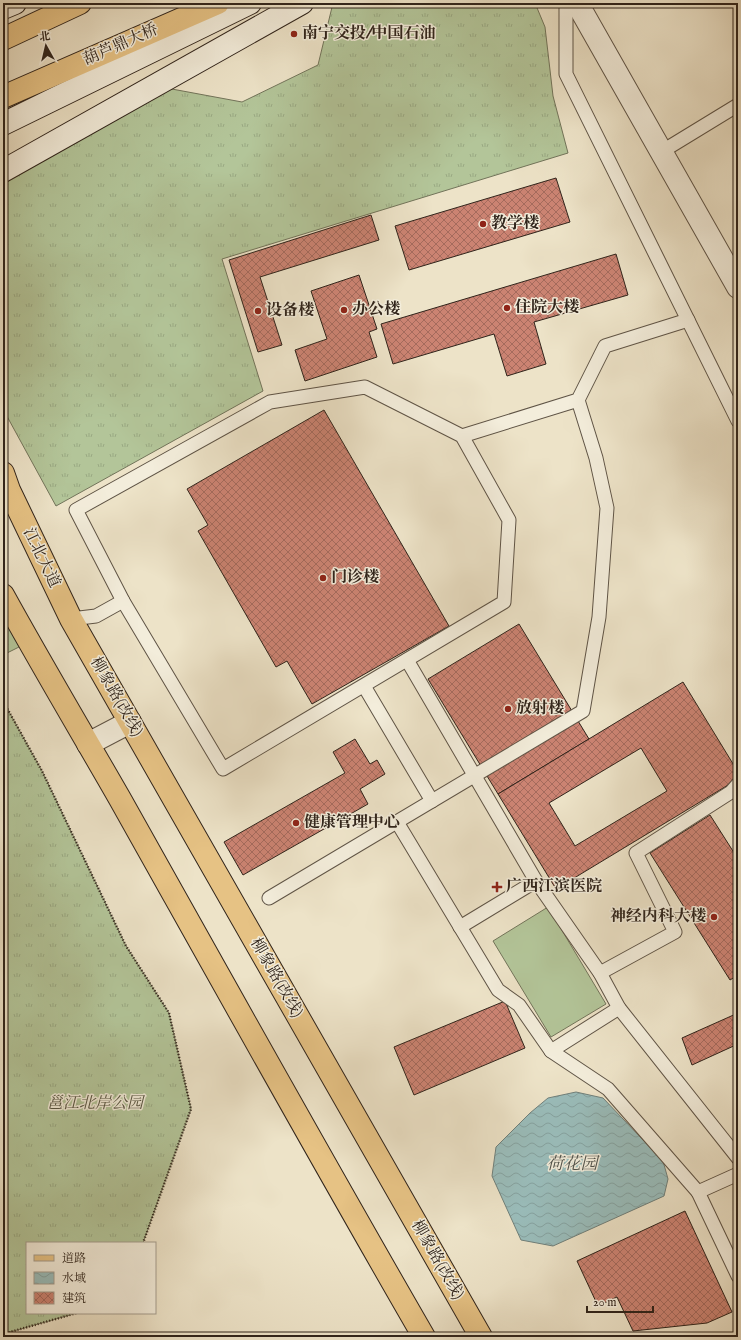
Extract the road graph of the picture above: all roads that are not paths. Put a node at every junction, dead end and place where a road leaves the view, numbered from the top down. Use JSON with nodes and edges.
{"nodes":[{"id":1,"x":15,"y":3,"type":"edge"},
{"id":2,"x":80,"y":3,"type":"edge"},
{"id":3,"x":218,"y":3,"type":"edge"},
{"id":4,"x":250,"y":3,"type":"edge"},
{"id":5,"x":302,"y":3,"type":"edge"},
{"id":6,"x":566,"y":3,"type":"edge"},
{"id":7,"x":577,"y":3,"type":"edge"},
{"id":8,"x":3,"y":8,"type":"edge"},
{"id":9,"x":3,"y":39,"type":"edge"},
{"id":10,"x":3,"y":98,"type":"edge"},
{"id":11,"x":738,"y":105,"type":"edge"},
{"id":12,"x":3,"y":124,"type":"edge"},
{"id":13,"x":661,"y":152,"type":"junction"},
{"id":14,"x":3,"y":171,"type":"edge"},
{"id":15,"x":738,"y":287,"type":"edge"},
{"id":16,"x":688,"y":320,"type":"junction"},
{"id":17,"x":578,"y":400,"type":"junction"},
{"id":18,"x":738,"y":421,"type":"edge"},
{"id":19,"x":462,"y":436,"type":"junction"},
{"id":20,"x":5,"y":487,"type":"edge"},
{"id":21,"x":3,"y":595,"type":"edge"},
{"id":22,"x":123,"y":601,"type":"junction"},
{"id":23,"x":71,"y":619,"type":"junction"},
{"id":24,"x":407,"y":660,"type":"junction"},
{"id":25,"x":364,"y":686,"type":"junction"},
{"id":26,"x":130,"y":722,"type":"junction"},
{"id":27,"x":88,"y":744,"type":"junction"},
{"id":28,"x":474,"y":776,"type":"junction"},
{"id":29,"x":738,"y":784,"type":"edge"},
{"id":30,"x":432,"y":801,"type":"junction"},
{"id":31,"x":397,"y":822,"type":"junction"},
{"id":32,"x":536,"y":881,"type":"junction"},
{"id":33,"x":270,"y":898,"type":"dead end"},
{"id":34,"x":460,"y":927,"type":"junction"},
{"id":35,"x":600,"y":973,"type":"junction"},
{"id":36,"x":619,"y":1008,"type":"junction"},
{"id":37,"x":551,"y":1051,"type":"junction"},
{"id":38,"x":738,"y":1158,"type":"edge"},
{"id":39,"x":738,"y":1174,"type":"edge"},
{"id":40,"x":698,"y":1192,"type":"junction"},
{"id":41,"x":738,"y":1276,"type":"edge"},
{"id":42,"x":424,"y":1337,"type":"edge"},
{"id":43,"x":481,"y":1337,"type":"edge"}],
"edges":[{"from":1,"to":8,"type":"main road"},
{"from":2,"to":9,"type":"main road"},
{"from":3,"to":10,"type":"main road","name":"葫芦鼎大桥"},
{"from":4,"to":12,"type":"main road"},
{"from":5,"to":14,"type":"main road"},
{"from":6,"to":16,"type":"lane"},
{"from":7,"to":13,"type":"main road"},
{"from":11,"to":13,"type":"lane"},
{"from":13,"to":15,"type":"main road"},
{"from":16,"to":17,"type":"lane"},
{"from":16,"to":18,"type":"lane"},
{"from":17,"to":19,"type":"lane"},
{"from":17,"to":28,"type":"lane"},
{"from":19,"to":22,"type":"lane"},
{"from":19,"to":24,"type":"lane"},
{"from":20,"to":23,"type":"main road","name":"江北大道"},
{"from":21,"to":27,"type":"main road"},
{"from":22,"to":23,"type":"lane"},
{"from":22,"to":25,"type":"lane"},
{"from":23,"to":26,"type":"main road","name":"柳象路(改线)"},
{"from":24,"to":25,"type":"lane"},
{"from":24,"to":28,"type":"lane"},
{"from":25,"to":30,"type":"lane"},
{"from":26,"to":27,"type":"main road"},
{"from":26,"to":43,"type":"main road","name":"柳象路(改线)"},
{"from":27,"to":42,"type":"main road"},
{"from":28,"to":30,"type":"lane"},
{"from":28,"to":32,"type":"lane"},
{"from":29,"to":35,"type":"lane"},
{"from":30,"to":31,"type":"lane"},
{"from":31,"to":33,"type":"lane"},
{"from":31,"to":34,"type":"lane"},
{"from":32,"to":34,"type":"lane"},
{"from":32,"to":35,"type":"lane"},
{"from":34,"to":37,"type":"lane"},
{"from":35,"to":36,"type":"lane"},
{"from":36,"to":37,"type":"lane"},
{"from":36,"to":38,"type":"lane"},
{"from":37,"to":40,"type":"lane"},
{"from":39,"to":40,"type":"lane"},
{"from":40,"to":41,"type":"lane"}]}
